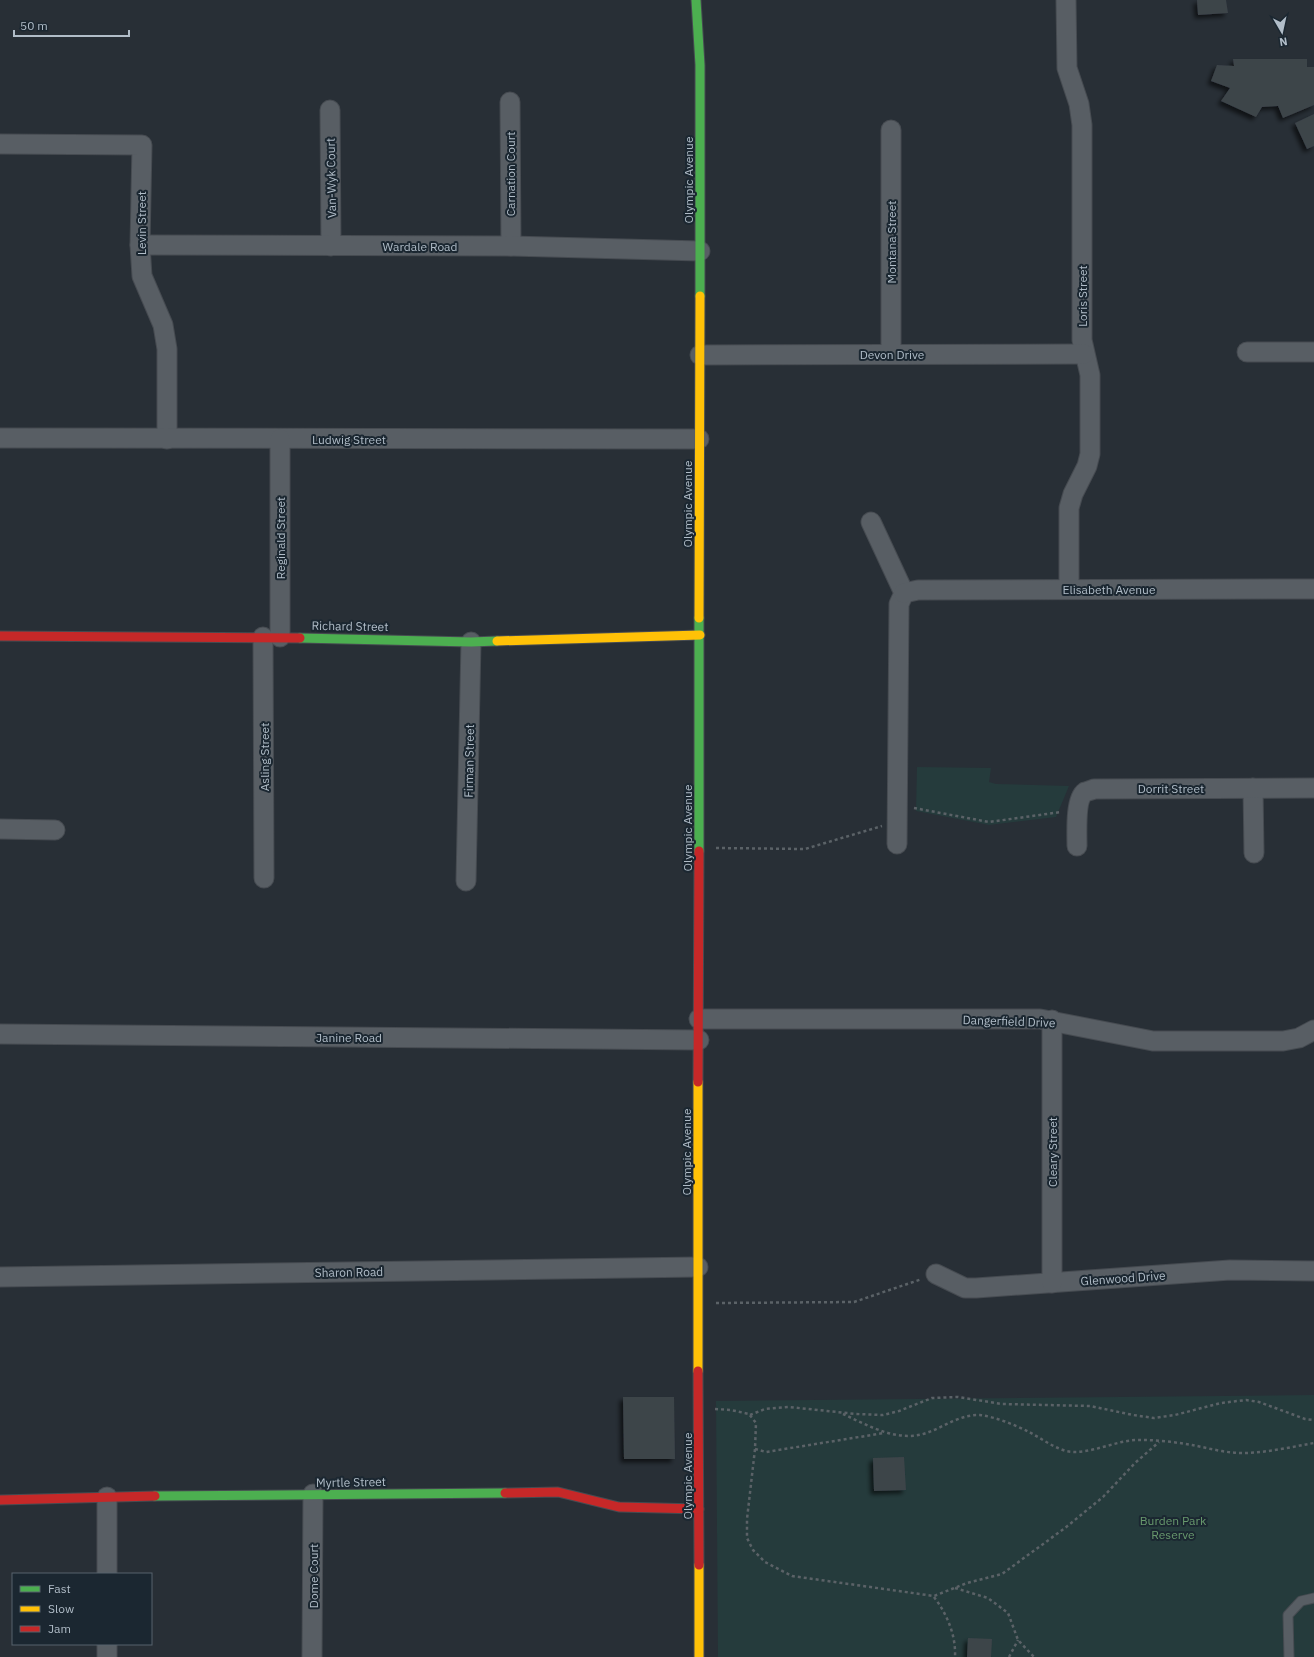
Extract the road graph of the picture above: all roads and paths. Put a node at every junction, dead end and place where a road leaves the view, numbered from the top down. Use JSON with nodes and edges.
{"nodes":[{"id":1,"x":696,"y":0,"type":"edge"},
{"id":2,"x":1066,"y":0,"type":"edge"},
{"id":3,"x":510,"y":102,"type":"dead end"},
{"id":4,"x":330,"y":110,"type":"dead end"},
{"id":5,"x":891,"y":130,"type":"dead end"},
{"id":6,"x":0,"y":144,"type":"edge"},
{"id":7,"x":140,"y":245,"type":"junction"},
{"id":8,"x":331,"y":246,"type":"junction"},
{"id":9,"x":511,"y":246,"type":"junction"},
{"id":10,"x":700,"y":251,"type":"junction"},
{"id":11,"x":1247,"y":352,"type":"dead end"},
{"id":12,"x":1314,"y":352,"type":"edge"},
{"id":13,"x":891,"y":354,"type":"junction"},
{"id":14,"x":1084,"y":354,"type":"junction"},
{"id":15,"x":700,"y":355,"type":"junction"},
{"id":16,"x":0,"y":438,"type":"edge"},
{"id":17,"x":167,"y":439,"type":"junction"},
{"id":18,"x":280,"y":439,"type":"junction"},
{"id":19,"x":699,"y":439,"type":"junction"},
{"id":20,"x":871,"y":522,"type":"dead end"},
{"id":21,"x":1069,"y":589,"type":"junction"},
{"id":22,"x":1314,"y":589,"type":"edge"},
{"id":23,"x":904,"y":592,"type":"junction"},
{"id":24,"x":700,"y":635,"type":"junction"},
{"id":25,"x":0,"y":636,"type":"edge"},
{"id":26,"x":272,"y":637,"type":"junction"},
{"id":27,"x":471,"y":642,"type":"junction"},
{"id":28,"x":1253,"y":788,"type":"junction"},
{"id":29,"x":1314,"y":788,"type":"edge"},
{"id":30,"x":1078,"y":810,"type":"junction"},
{"id":31,"x":898,"y":822,"type":"junction"},
{"id":32,"x":0,"y":829,"type":"edge"},
{"id":33,"x":55,"y":830,"type":"dead end"},
{"id":34,"x":897,"y":844,"type":"dead end"},
{"id":35,"x":1077,"y":846,"type":"dead end"},
{"id":36,"x":699,"y":848,"type":"junction"},
{"id":37,"x":1254,"y":853,"type":"dead end"},
{"id":38,"x":264,"y":878,"type":"dead end"},
{"id":39,"x":466,"y":881,"type":"dead end"},
{"id":40,"x":699,"y":1019,"type":"junction"},
{"id":41,"x":1052,"y":1020,"type":"junction"},
{"id":42,"x":1314,"y":1030,"type":"edge"},
{"id":43,"x":0,"y":1034,"type":"edge"},
{"id":44,"x":699,"y":1040,"type":"junction"},
{"id":45,"x":698,"y":1266,"type":"junction"},
{"id":46,"x":1314,"y":1270,"type":"edge"},
{"id":47,"x":936,"y":1274,"type":"joint"},
{"id":48,"x":0,"y":1277,"type":"edge"},
{"id":49,"x":1052,"y":1283,"type":"junction"},
{"id":50,"x":698,"y":1303,"type":"junction"},
{"id":51,"x":699,"y":1409,"type":"junction"},
{"id":52,"x":841,"y":1412,"type":"junction"},
{"id":53,"x":750,"y":1415,"type":"junction"},
{"id":54,"x":1314,"y":1420,"type":"edge"},
{"id":55,"x":887,"y":1433,"type":"junction"},
{"id":56,"x":1159,"y":1442,"type":"junction"},
{"id":57,"x":1314,"y":1443,"type":"edge"},
{"id":58,"x":755,"y":1449,"type":"junction"},
{"id":59,"x":312,"y":1494,"type":"junction"},
{"id":60,"x":107,"y":1497,"type":"junction"},
{"id":61,"x":0,"y":1500,"type":"edge"},
{"id":62,"x":699,"y":1509,"type":"junction"},
{"id":63,"x":107,"y":1573,"type":"edge"},
{"id":64,"x":955,"y":1588,"type":"junction"},
{"id":65,"x":934,"y":1596,"type":"junction"},
{"id":66,"x":1314,"y":1598,"type":"edge"},
{"id":67,"x":1018,"y":1640,"type":"junction"},
{"id":68,"x":107,"y":1645,"type":"edge"},
{"id":69,"x":107,"y":1657,"type":"edge"},
{"id":70,"x":312,"y":1657,"type":"edge"},
{"id":71,"x":699,"y":1657,"type":"edge"},
{"id":72,"x":955,"y":1657,"type":"edge"},
{"id":73,"x":1009,"y":1657,"type":"edge"},
{"id":74,"x":1034,"y":1657,"type":"edge"},
{"id":75,"x":1289,"y":1657,"type":"edge"}],
"edges":[{"from":1,"to":10,"type":"street","name":"Olympic Avenue"},
{"from":2,"to":14,"type":"street","name":"Loris Street"},
{"from":3,"to":9,"type":"street","name":"Carnation Court"},
{"from":4,"to":8,"type":"street","name":"Van-Wyk Court"},
{"from":5,"to":13,"type":"street","name":"Montana Street"},
{"from":6,"to":7,"type":"street","name":"Levin Street"},
{"from":7,"to":8,"type":"street","name":"Wardale Road"},
{"from":7,"to":17,"type":"street","name":"Levin Street"},
{"from":8,"to":9,"type":"street","name":"Wardale Road"},
{"from":9,"to":10,"type":"street","name":"Wardale Road"},
{"from":10,"to":15,"type":"street","name":"Olympic Avenue"},
{"from":11,"to":12,"type":"street"},
{"from":13,"to":14,"type":"street","name":"Devon Drive"},
{"from":13,"to":15,"type":"street","name":"Devon Drive"},
{"from":14,"to":21,"type":"street","name":"Loris Street"},
{"from":15,"to":19,"type":"street","name":"Olympic Avenue"},
{"from":16,"to":17,"type":"street","name":"Ludwig Street"},
{"from":17,"to":18,"type":"street","name":"Ludwig Street"},
{"from":18,"to":19,"type":"street","name":"Ludwig Street"},
{"from":18,"to":26,"type":"street","name":"Reginald Street"},
{"from":19,"to":24,"type":"street","name":"Olympic Avenue"},
{"from":20,"to":23,"type":"street"},
{"from":21,"to":22,"type":"street","name":"Elisabeth Avenue"},
{"from":21,"to":23,"type":"street","name":"Elisabeth Avenue"},
{"from":23,"to":31,"type":"street"},
{"from":24,"to":27,"type":"street","name":"Richard Street"},
{"from":24,"to":36,"type":"street","name":"Olympic Avenue"},
{"from":25,"to":26,"type":"street","name":"Richard Street"},
{"from":26,"to":27,"type":"street","name":"Richard Street"},
{"from":26,"to":38,"type":"street","name":"Asling Street"},
{"from":27,"to":39,"type":"street","name":"Firman Street"},
{"from":28,"to":29,"type":"street","name":"Dorrit Street"},
{"from":28,"to":30,"type":"street","name":"Dorrit Street"},
{"from":28,"to":37,"type":"street"},
{"from":30,"to":31,"type":"path"},
{"from":30,"to":35,"type":"street","name":"Dorrit Street"},
{"from":31,"to":34,"type":"street"},
{"from":31,"to":36,"type":"path"},
{"from":32,"to":33,"type":"street"},
{"from":36,"to":40,"type":"street","name":"Olympic Avenue"},
{"from":40,"to":41,"type":"street","name":"Dangerfield Drive"},
{"from":40,"to":44,"type":"street","name":"Olympic Avenue"},
{"from":41,"to":42,"type":"street","name":"Dangerfield Drive"},
{"from":41,"to":49,"type":"street","name":"Cleary Street"},
{"from":43,"to":44,"type":"street","name":"Janine Road"},
{"from":44,"to":45,"type":"street","name":"Olympic Avenue"},
{"from":45,"to":48,"type":"street","name":"Sharon Road"},
{"from":45,"to":50,"type":"street","name":"Olympic Avenue"},
{"from":46,"to":49,"type":"street","name":"Glenwood Drive"},
{"from":47,"to":49,"type":"street","name":"Glenwood Drive"},
{"from":47,"to":50,"type":"path"},
{"from":50,"to":51,"type":"street","name":"Olympic Avenue"},
{"from":51,"to":53,"type":"path"},
{"from":51,"to":62,"type":"street","name":"Olympic Avenue"},
{"from":52,"to":53,"type":"path"},
{"from":52,"to":54,"type":"path"},
{"from":52,"to":55,"type":"path"},
{"from":53,"to":58,"type":"path"},
{"from":55,"to":56,"type":"path"},
{"from":55,"to":58,"type":"path"},
{"from":56,"to":57,"type":"path"},
{"from":56,"to":64,"type":"path"},
{"from":58,"to":65,"type":"path"},
{"from":59,"to":60,"type":"street","name":"Myrtle Street"},
{"from":59,"to":62,"type":"street","name":"Myrtle Street"},
{"from":59,"to":70,"type":"street","name":"Dome Court"},
{"from":60,"to":61,"type":"street","name":"Myrtle Street"},
{"from":60,"to":63,"type":"street"},
{"from":62,"to":71,"type":"street","name":"Olympic Avenue"},
{"from":64,"to":65,"type":"path"},
{"from":64,"to":67,"type":"path"},
{"from":65,"to":72,"type":"path"},
{"from":66,"to":75,"type":"lane"},
{"from":67,"to":73,"type":"path"},
{"from":67,"to":74,"type":"path"},
{"from":68,"to":69,"type":"street"}]}
